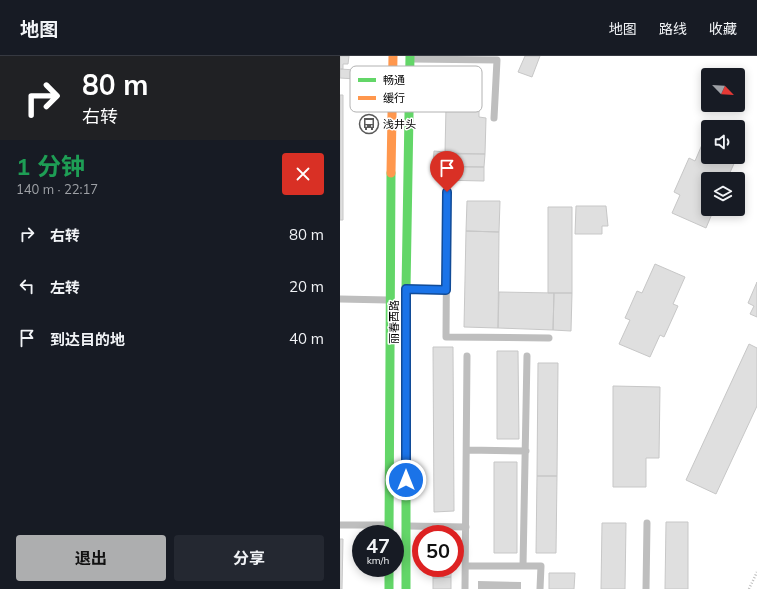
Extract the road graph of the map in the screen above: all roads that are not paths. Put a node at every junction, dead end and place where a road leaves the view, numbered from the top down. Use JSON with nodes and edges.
{"nodes":[{"id":1,"x":393,"y":56,"type":"edge"},
{"id":2,"x":410,"y":58,"type":"edge"},
{"id":3,"x":393,"y":66,"type":"edge"},
{"id":4,"x":394,"y":112,"type":"edge"},
{"id":5,"x":409,"y":112,"type":"edge"},
{"id":6,"x":494,"y":118,"type":"dead end"},
{"id":7,"x":447,"y":192,"type":"dead end"},
{"id":8,"x":406,"y":289,"type":"junction"},
{"id":9,"x":446,"y":290,"type":"junction"},
{"id":10,"x":340,"y":299,"type":"edge"},
{"id":11,"x":398,"y":300,"type":"junction"},
{"id":12,"x":549,"y":338,"type":"dead end"},
{"id":13,"x":467,"y":356,"type":"dead end"},
{"id":14,"x":527,"y":356,"type":"dead end"},
{"id":15,"x":467,"y":450,"type":"junction"},
{"id":16,"x":526,"y":451,"type":"junction"},
{"id":17,"x":647,"y":523,"type":"dead end"},
{"id":18,"x":340,"y":525,"type":"edge"},
{"id":19,"x":352,"y":525,"type":"edge"},
{"id":20,"x":396,"y":525,"type":"edge"},
{"id":21,"x":396,"y":525,"type":"edge"},
{"id":22,"x":466,"y":526,"type":"junction"},
{"id":23,"x":404,"y":527,"type":"edge"},
{"id":24,"x":466,"y":566,"type":"junction"},
{"id":25,"x":524,"y":566,"type":"junction"},
{"id":26,"x":389,"y":577,"type":"edge"},
{"id":27,"x":404,"y":577,"type":"edge"},
{"id":28,"x":389,"y":589,"type":"edge"},
{"id":29,"x":406,"y":589,"type":"edge"},
{"id":30,"x":465,"y":589,"type":"edge"},
{"id":31,"x":540,"y":589,"type":"edge"},
{"id":32,"x":646,"y":589,"type":"edge"}],
"edges":[{"from":1,"to":3,"type":"main road","name":"丽春西路"},
{"from":2,"to":6,"type":"lane"},
{"from":4,"to":11,"type":"main road","name":"丽春西路"},
{"from":5,"to":8,"type":"main road","name":"丽春西路"},
{"from":7,"to":9,"type":"lane"},
{"from":8,"to":9,"type":"lane"},
{"from":8,"to":11,"type":"main road","name":"丽春西路"},
{"from":9,"to":12,"type":"lane"},
{"from":10,"to":11,"type":"lane"},
{"from":11,"to":20,"type":"main road","name":"丽春西路"},
{"from":11,"to":21,"type":"main road","name":"丽春西路"},
{"from":13,"to":15,"type":"lane"},
{"from":14,"to":16,"type":"lane"},
{"from":15,"to":16,"type":"lane"},
{"from":15,"to":22,"type":"lane"},
{"from":16,"to":25,"type":"lane"},
{"from":17,"to":32,"type":"lane"},
{"from":18,"to":19,"type":"lane"},
{"from":22,"to":23,"type":"lane"},
{"from":22,"to":24,"type":"lane"},
{"from":24,"to":25,"type":"lane"},
{"from":24,"to":30,"type":"lane"},
{"from":25,"to":31,"type":"lane"},
{"from":26,"to":28,"type":"main road"},
{"from":27,"to":29,"type":"main road","name":"丽春西路"}]}
